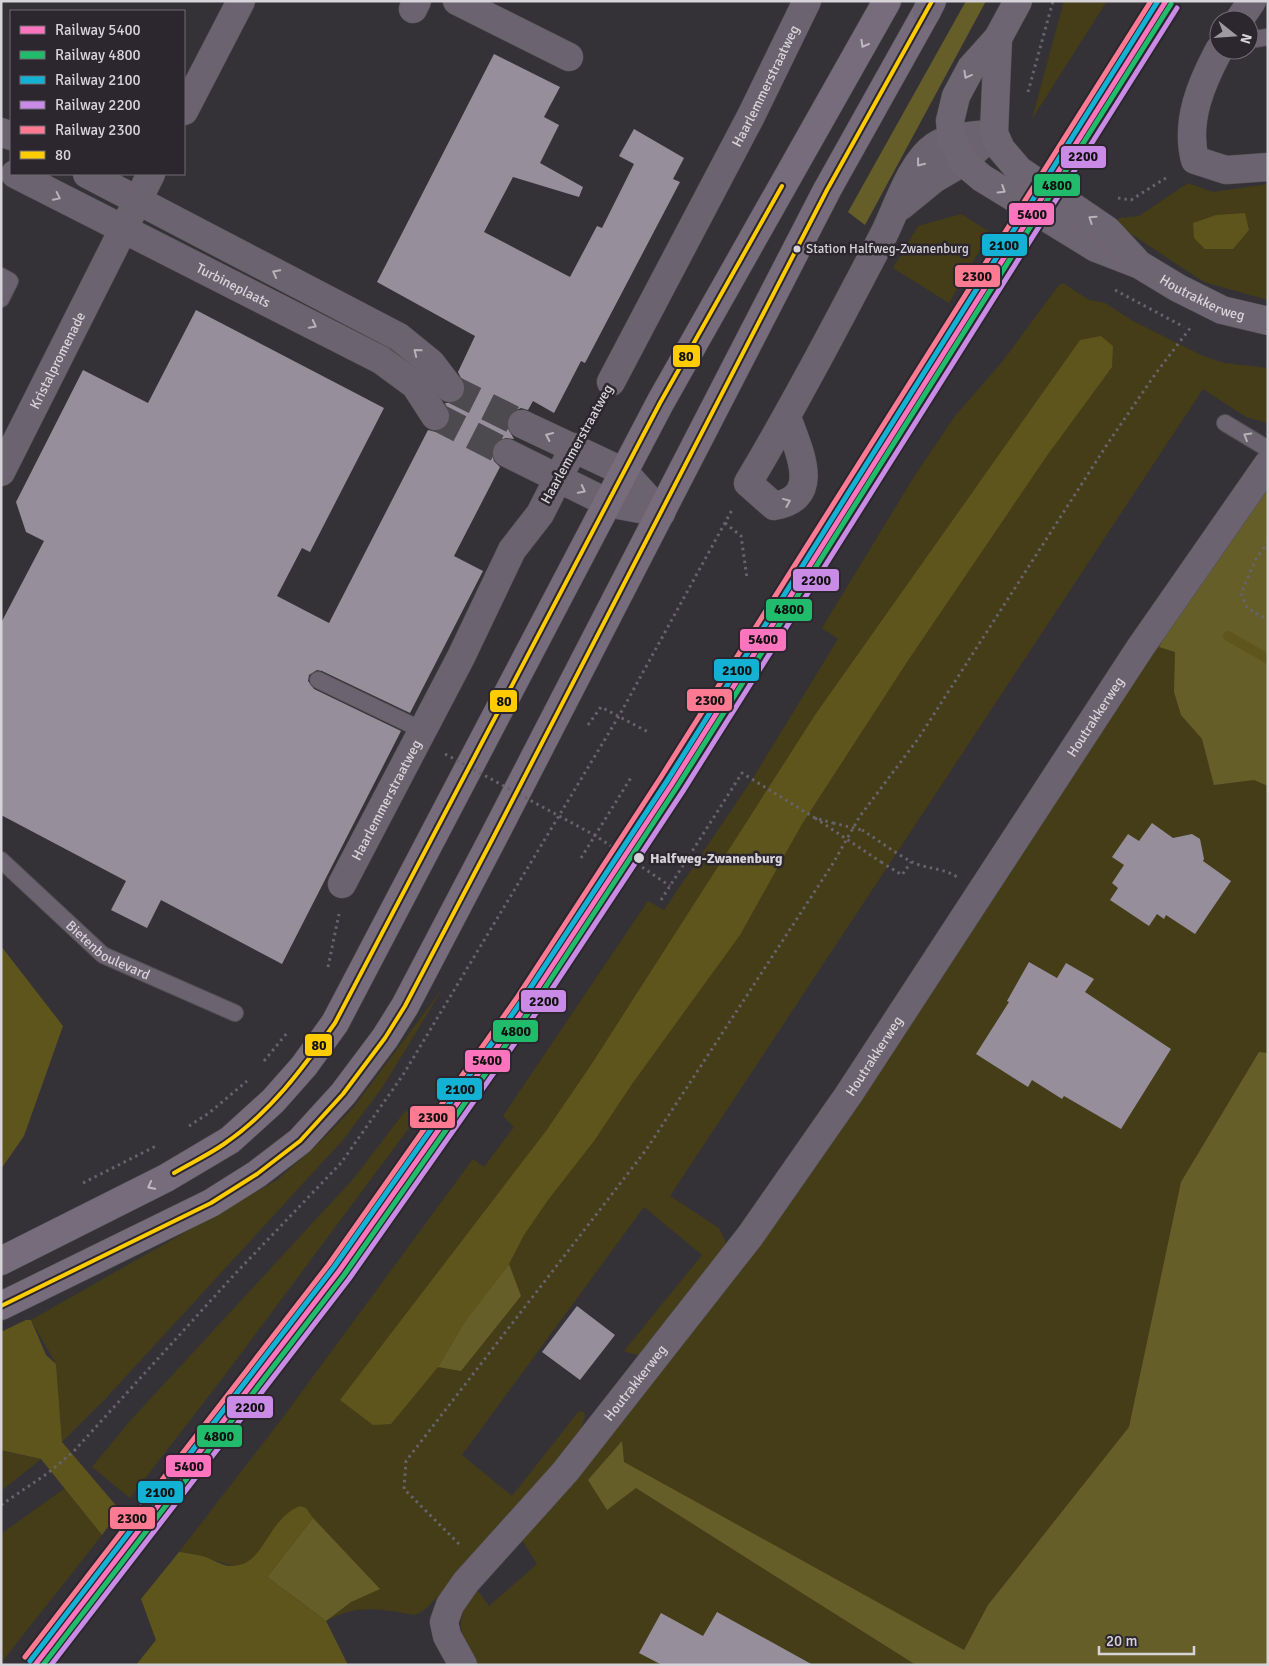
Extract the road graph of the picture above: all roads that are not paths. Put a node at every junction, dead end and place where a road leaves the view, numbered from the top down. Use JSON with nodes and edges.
{"nodes":[{"id":1,"x":241,"y":1,"type":"edge"},
{"id":2,"x":457,"y":1,"type":"edge"},
{"id":3,"x":807,"y":1,"type":"edge"},
{"id":4,"x":887,"y":1,"type":"edge"},
{"id":5,"x":1018,"y":1,"type":"edge"},
{"id":6,"x":929,"y":6,"type":"edge"},
{"id":7,"x":998,"y":38,"type":"junction"},
{"id":8,"x":569,"y":57,"type":"dead end"},
{"id":9,"x":1214,"y":60,"type":"edge"},
{"id":10,"x":185,"y":109,"type":"edge"},
{"id":11,"x":994,"y":134,"type":"junction"},
{"id":12,"x":957,"y":150,"type":"junction"},
{"id":13,"x":1268,"y":167,"type":"edge"},
{"id":14,"x":17,"y":175,"type":"edge"},
{"id":15,"x":89,"y":175,"type":"edge"},
{"id":16,"x":150,"y":175,"type":"edge"},
{"id":17,"x":137,"y":200,"type":"junction"},
{"id":18,"x":117,"y":239,"type":"junction"},
{"id":19,"x":1140,"y":265,"type":"junction"},
{"id":20,"x":1,"y":276,"type":"edge"},
{"id":21,"x":1,"y":299,"type":"edge"},
{"id":22,"x":1268,"y":320,"type":"edge"},
{"id":23,"x":611,"y":382,"type":"road end"},
{"id":24,"x":450,"y":388,"type":"tunnel mouth"},
{"id":25,"x":435,"y":416,"type":"tunnel mouth"},
{"id":26,"x":787,"y":417,"type":"junction"},
{"id":27,"x":1225,"y":423,"type":"dead end"},
{"id":28,"x":522,"y":424,"type":"tunnel mouth"},
{"id":29,"x":574,"y":447,"type":"junction"},
{"id":30,"x":1268,"y":449,"type":"edge"},
{"id":31,"x":507,"y":453,"type":"tunnel mouth"},
{"id":32,"x":1268,"y":464,"type":"edge"},
{"id":33,"x":1,"y":472,"type":"edge"},
{"id":34,"x":624,"y":472,"type":"junction"},
{"id":35,"x":557,"y":478,"type":"junction"},
{"id":36,"x":608,"y":503,"type":"junction"},
{"id":37,"x":661,"y":514,"type":"junction"},
{"id":38,"x":318,"y":680,"type":"dead end"},
{"id":39,"x":422,"y":730,"type":"junction"},
{"id":40,"x":1,"y":860,"type":"edge"},
{"id":41,"x":342,"y":884,"type":"road end"},
{"id":42,"x":235,"y":1013,"type":"dead end"},
{"id":43,"x":1,"y":1261,"type":"edge"},
{"id":44,"x":6,"y":1304,"type":"edge"},
{"id":45,"x":463,"y":1665,"type":"edge"}],
"edges":[{"from":1,"to":10,"type":"street"},
{"from":2,"to":8,"type":"street"},
{"from":3,"to":23,"type":"street","name":"Haarlemmerstraatweg"},
{"from":4,"to":34,"type":"main road","one_way":true},
{"from":5,"to":7,"type":"street"},
{"from":6,"to":37,"type":"main road"},
{"from":7,"to":11,"type":"street"},
{"from":7,"to":12,"type":"street","one_way":true},
{"from":9,"to":13,"type":"street"},
{"from":11,"to":12,"type":"street"},
{"from":19,"to":11,"type":"street","name":"Houtrakkerweg","one_way":true},
{"from":12,"to":19,"type":"street","name":"Houtrakkerweg","one_way":true},
{"from":12,"to":26,"type":"street"},
{"from":14,"to":18,"type":"street","name":"Turbineplaats","one_way":true},
{"from":15,"to":17,"type":"street"},
{"from":16,"to":17,"type":"street","name":"Kristalpromenade"},
{"from":17,"to":18,"type":"street","name":"Kristalpromenade"},
{"from":24,"to":17,"type":"street","one_way":true},
{"from":18,"to":25,"type":"street","name":"Turbineplaats","one_way":true},
{"from":18,"to":33,"type":"street","name":"Kristalpromenade"},
{"from":19,"to":22,"type":"street","name":"Houtrakkerweg"},
{"from":20,"to":21,"type":"lane"},
{"from":26,"to":26,"type":"street","one_way":true},
{"from":30,"to":27,"type":"lane","one_way":true},
{"from":29,"to":28,"type":"street","one_way":true},
{"from":29,"to":34,"type":"street"},
{"from":29,"to":35,"type":"street","name":"Haarlemmerstraatweg"},
{"from":31,"to":35,"type":"street"},
{"from":32,"to":45,"type":"street","name":"Houtrakkerweg"},
{"from":34,"to":36,"type":"main road"},
{"from":34,"to":37,"type":"street"},
{"from":35,"to":36,"type":"street","one_way":true},
{"from":35,"to":39,"type":"street","name":"Haarlemmerstraatweg"},
{"from":36,"to":37,"type":"street"},
{"from":36,"to":43,"type":"main road","one_way":true},
{"from":37,"to":44,"type":"main road"},
{"from":38,"to":39,"type":"lane"},
{"from":39,"to":41,"type":"street","name":"Haarlemmerstraatweg"},
{"from":40,"to":42,"type":"lane","name":"Bietenboulevard"}]}
